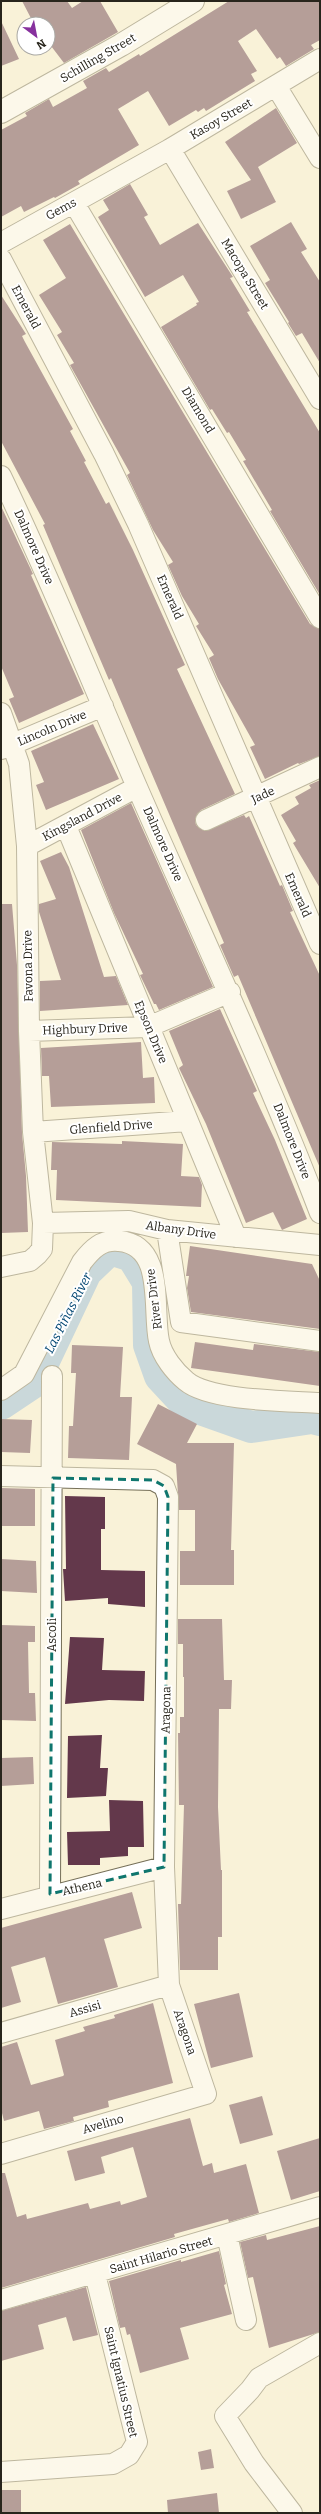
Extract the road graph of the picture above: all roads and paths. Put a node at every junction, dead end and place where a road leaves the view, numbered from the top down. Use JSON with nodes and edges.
{"nodes":[{"id":1,"x":193,"y":1,"type":"edge"},
{"id":2,"x":320,"y":59,"type":"edge"},
{"id":3,"x":276,"y":86,"type":"junction"},
{"id":4,"x":1,"y":112,"type":"edge"},
{"id":5,"x":170,"y":149,"type":"junction"},
{"id":6,"x":320,"y":158,"type":"edge"},
{"id":7,"x":122,"y":176,"type":"joint"},
{"id":8,"x":74,"y":203,"type":"junction"},
{"id":9,"x":1,"y":243,"type":"edge"},
{"id":10,"x":1,"y":259,"type":"edge"},
{"id":11,"x":320,"y":399,"type":"edge"},
{"id":12,"x":1,"y":476,"type":"edge"},
{"id":13,"x":320,"y":618,"type":"edge"},
{"id":14,"x":103,"y":706,"type":"junction"},
{"id":15,"x":1,"y":713,"type":"edge"},
{"id":16,"x":7,"y":747,"type":"edge"},
{"id":17,"x":320,"y":767,"type":"edge"},
{"id":18,"x":137,"y":787,"type":"junction"},
{"id":19,"x":256,"y":798,"type":"junction"},
{"id":20,"x":206,"y":820,"type":"dead end"},
{"id":21,"x":66,"y":826,"type":"junction"},
{"id":22,"x":26,"y":846,"type":"junction"},
{"id":23,"x":320,"y":944,"type":"edge"},
{"id":24,"x":230,"y":992,"type":"junction"},
{"id":25,"x":148,"y":1027,"type":"junction"},
{"id":26,"x":29,"y":1031,"type":"junction"},
{"id":27,"x":188,"y":1121,"type":"junction"},
{"id":28,"x":33,"y":1132,"type":"junction"},
{"id":29,"x":320,"y":1214,"type":"edge"},
{"id":30,"x":42,"y":1222,"type":"junction"},
{"id":31,"x":167,"y":1230,"type":"junction"},
{"id":32,"x":236,"y":1237,"type":"junction"},
{"id":33,"x":320,"y":1245,"type":"edge"},
{"id":34,"x":1,"y":1267,"type":"edge"},
{"id":35,"x":320,"y":1341,"type":"edge"},
{"id":36,"x":52,"y":1376,"type":"dead end"},
{"id":37,"x":1,"y":1390,"type":"edge"},
{"id":38,"x":320,"y":1403,"type":"edge"},
{"id":39,"x":1,"y":1476,"type":"edge"},
{"id":40,"x":52,"y":1478,"type":"junction"},
{"id":41,"x":164,"y":1867,"type":"junction"},
{"id":42,"x":50,"y":1894,"type":"junction"},
{"id":43,"x":1,"y":1909,"type":"edge"},
{"id":44,"x":169,"y":1985,"type":"junction"},
{"id":45,"x":1,"y":2033,"type":"edge"},
{"id":46,"x":206,"y":2094,"type":"joint"},
{"id":47,"x":1,"y":2154,"type":"edge"},
{"id":48,"x":320,"y":2207,"type":"edge"},
{"id":49,"x":227,"y":2235,"type":"junction"},
{"id":50,"x":95,"y":2274,"type":"junction"},
{"id":51,"x":1,"y":2300,"type":"edge"},
{"id":52,"x":246,"y":2320,"type":"dead end"},
{"id":53,"x":320,"y":2343,"type":"edge"},
{"id":54,"x":1,"y":2472,"type":"edge"},
{"id":55,"x":292,"y":2513,"type":"edge"}],
"edges":[{"from":1,"to":4,"type":"street","name":"Schilling Street"},
{"from":2,"to":3,"type":"street","name":"Kasoy Street"},
{"from":3,"to":5,"type":"street","name":"Kasoy Street"},
{"from":3,"to":6,"type":"street"},
{"from":5,"to":7,"type":"street","name":"Kasoy Street"},
{"from":5,"to":11,"type":"street","name":"Macopa Street"},
{"from":7,"to":8,"type":"street","name":"Gems"},
{"from":8,"to":9,"type":"street","name":"Gems"},
{"from":8,"to":13,"type":"street","name":"Diamond"},
{"from":10,"to":19,"type":"street","name":"Emerald"},
{"from":12,"to":14,"type":"street","name":"Dalmore Drive"},
{"from":14,"to":16,"type":"street","name":"Lincoln Drive"},
{"from":14,"to":18,"type":"street","name":"Dalmore Drive"},
{"from":15,"to":16,"type":"street","name":"Favona Drive"},
{"from":16,"to":22,"type":"street","name":"Favona Drive"},
{"from":17,"to":19,"type":"street","name":"Jade"},
{"from":18,"to":21,"type":"street","name":"Kingsland Drive"},
{"from":18,"to":24,"type":"street","name":"Dalmore Drive"},
{"from":19,"to":20,"type":"street","name":"Jade"},
{"from":19,"to":23,"type":"street","name":"Emerald"},
{"from":21,"to":22,"type":"street","name":"Kingsland Drive"},
{"from":21,"to":25,"type":"street","name":"Epson Drive"},
{"from":22,"to":26,"type":"street","name":"Favona Drive"},
{"from":24,"to":25,"type":"street","name":"Highbury Drive"},
{"from":24,"to":29,"type":"street","name":"Dalmore Drive"},
{"from":25,"to":26,"type":"street","name":"Highbury Drive"},
{"from":25,"to":27,"type":"street","name":"Epson Drive"},
{"from":26,"to":28,"type":"street","name":"Favona Drive"},
{"from":27,"to":28,"type":"street","name":"Glenfield Drive"},
{"from":27,"to":32,"type":"street","name":"Epson Drive"},
{"from":28,"to":30,"type":"street","name":"Favona Drive"},
{"from":30,"to":31,"type":"street","name":"Albany Drive"},
{"from":30,"to":34,"type":"street","name":"Favona Drive"},
{"from":31,"to":32,"type":"street","name":"Albany Drive"},
{"from":31,"to":35,"type":"street"},
{"from":32,"to":33,"type":"street","name":"Albany Drive"},
{"from":36,"to":40,"type":"street","name":"Ascoli"},
{"from":37,"to":38,"type":"street","name":"River Drive"},
{"from":39,"to":40,"type":"street","name":"Aragona"},
{"from":40,"to":41,"type":"street","name":"Aragona"},
{"from":40,"to":42,"type":"street","name":"Ascoli"},
{"from":41,"to":42,"type":"street","name":"Athena"},
{"from":41,"to":44,"type":"street","name":"Aragona"},
{"from":42,"to":43,"type":"street","name":"Athena"},
{"from":44,"to":45,"type":"street","name":"Assisi"},
{"from":44,"to":46,"type":"street","name":"Aragona"},
{"from":46,"to":47,"type":"street","name":"Avelino"},
{"from":48,"to":49,"type":"street","name":"Saint Hilario Street"},
{"from":49,"to":50,"type":"street","name":"Saint Hilario Street"},
{"from":49,"to":52,"type":"street"},
{"from":50,"to":51,"type":"street","name":"Saint Hilario Street"},
{"from":50,"to":54,"type":"street","name":"Saint Ignatius Street"},
{"from":53,"to":55,"type":"street"}]}
